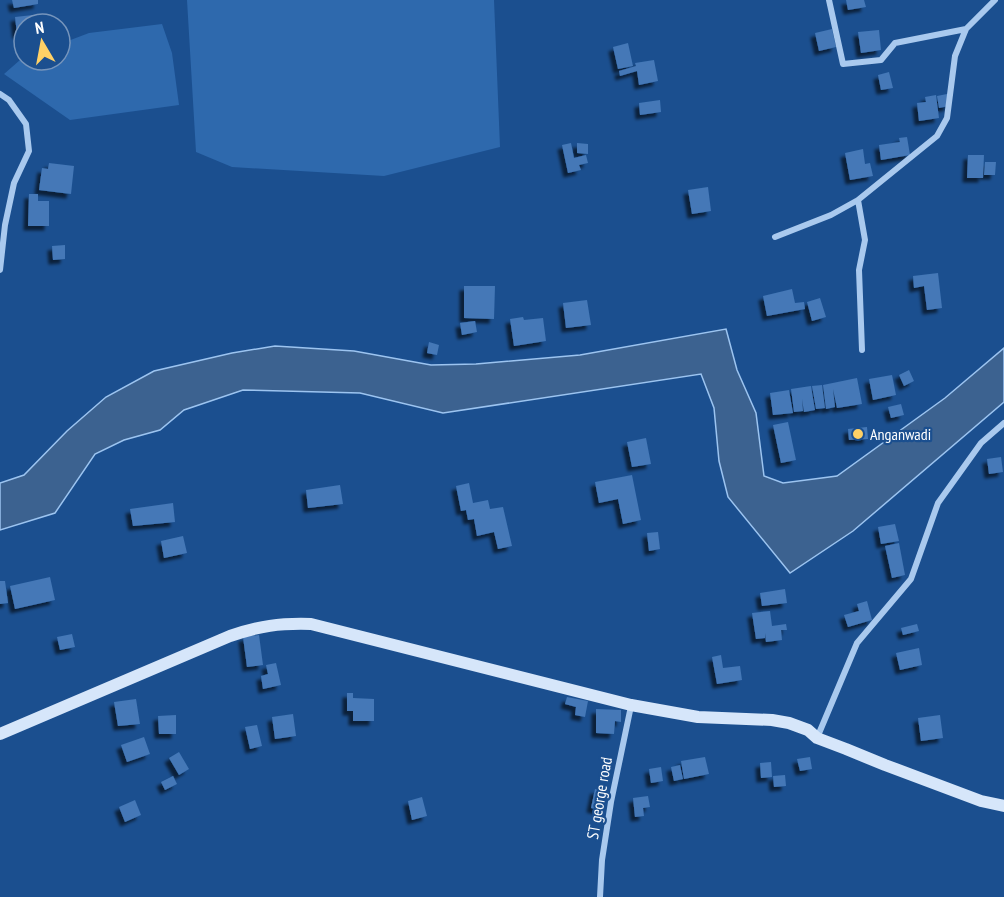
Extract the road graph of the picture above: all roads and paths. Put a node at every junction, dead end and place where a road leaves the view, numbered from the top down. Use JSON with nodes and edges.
{"nodes":[{"id":1,"x":830,"y":0,"type":"edge"},
{"id":2,"x":995,"y":0,"type":"edge"},
{"id":3,"x":966,"y":29,"type":"junction"},
{"id":4,"x":0,"y":94,"type":"edge"},
{"id":5,"x":858,"y":200,"type":"junction"},
{"id":6,"x":775,"y":237,"type":"dead end"},
{"id":7,"x":0,"y":270,"type":"edge"},
{"id":8,"x":862,"y":350,"type":"dead end"},
{"id":9,"x":1004,"y":423,"type":"edge"},
{"id":10,"x":632,"y":705,"type":"junction"},
{"id":11,"x":0,"y":734,"type":"edge"},
{"id":12,"x":817,"y":738,"type":"junction"},
{"id":13,"x":1004,"y":806,"type":"edge"},
{"id":14,"x":600,"y":897,"type":"edge"}],
"edges":[{"from":1,"to":3,"type":"street"},
{"from":2,"to":3,"type":"street"},
{"from":3,"to":5,"type":"street"},
{"from":4,"to":7,"type":"street"},
{"from":5,"to":6,"type":"street"},
{"from":5,"to":8,"type":"street"},
{"from":9,"to":12,"type":"street"},
{"from":10,"to":11,"type":"main road"},
{"from":10,"to":12,"type":"main road"},
{"from":10,"to":14,"type":"street","name":"ST george road"},
{"from":12,"to":13,"type":"main road"}]}
